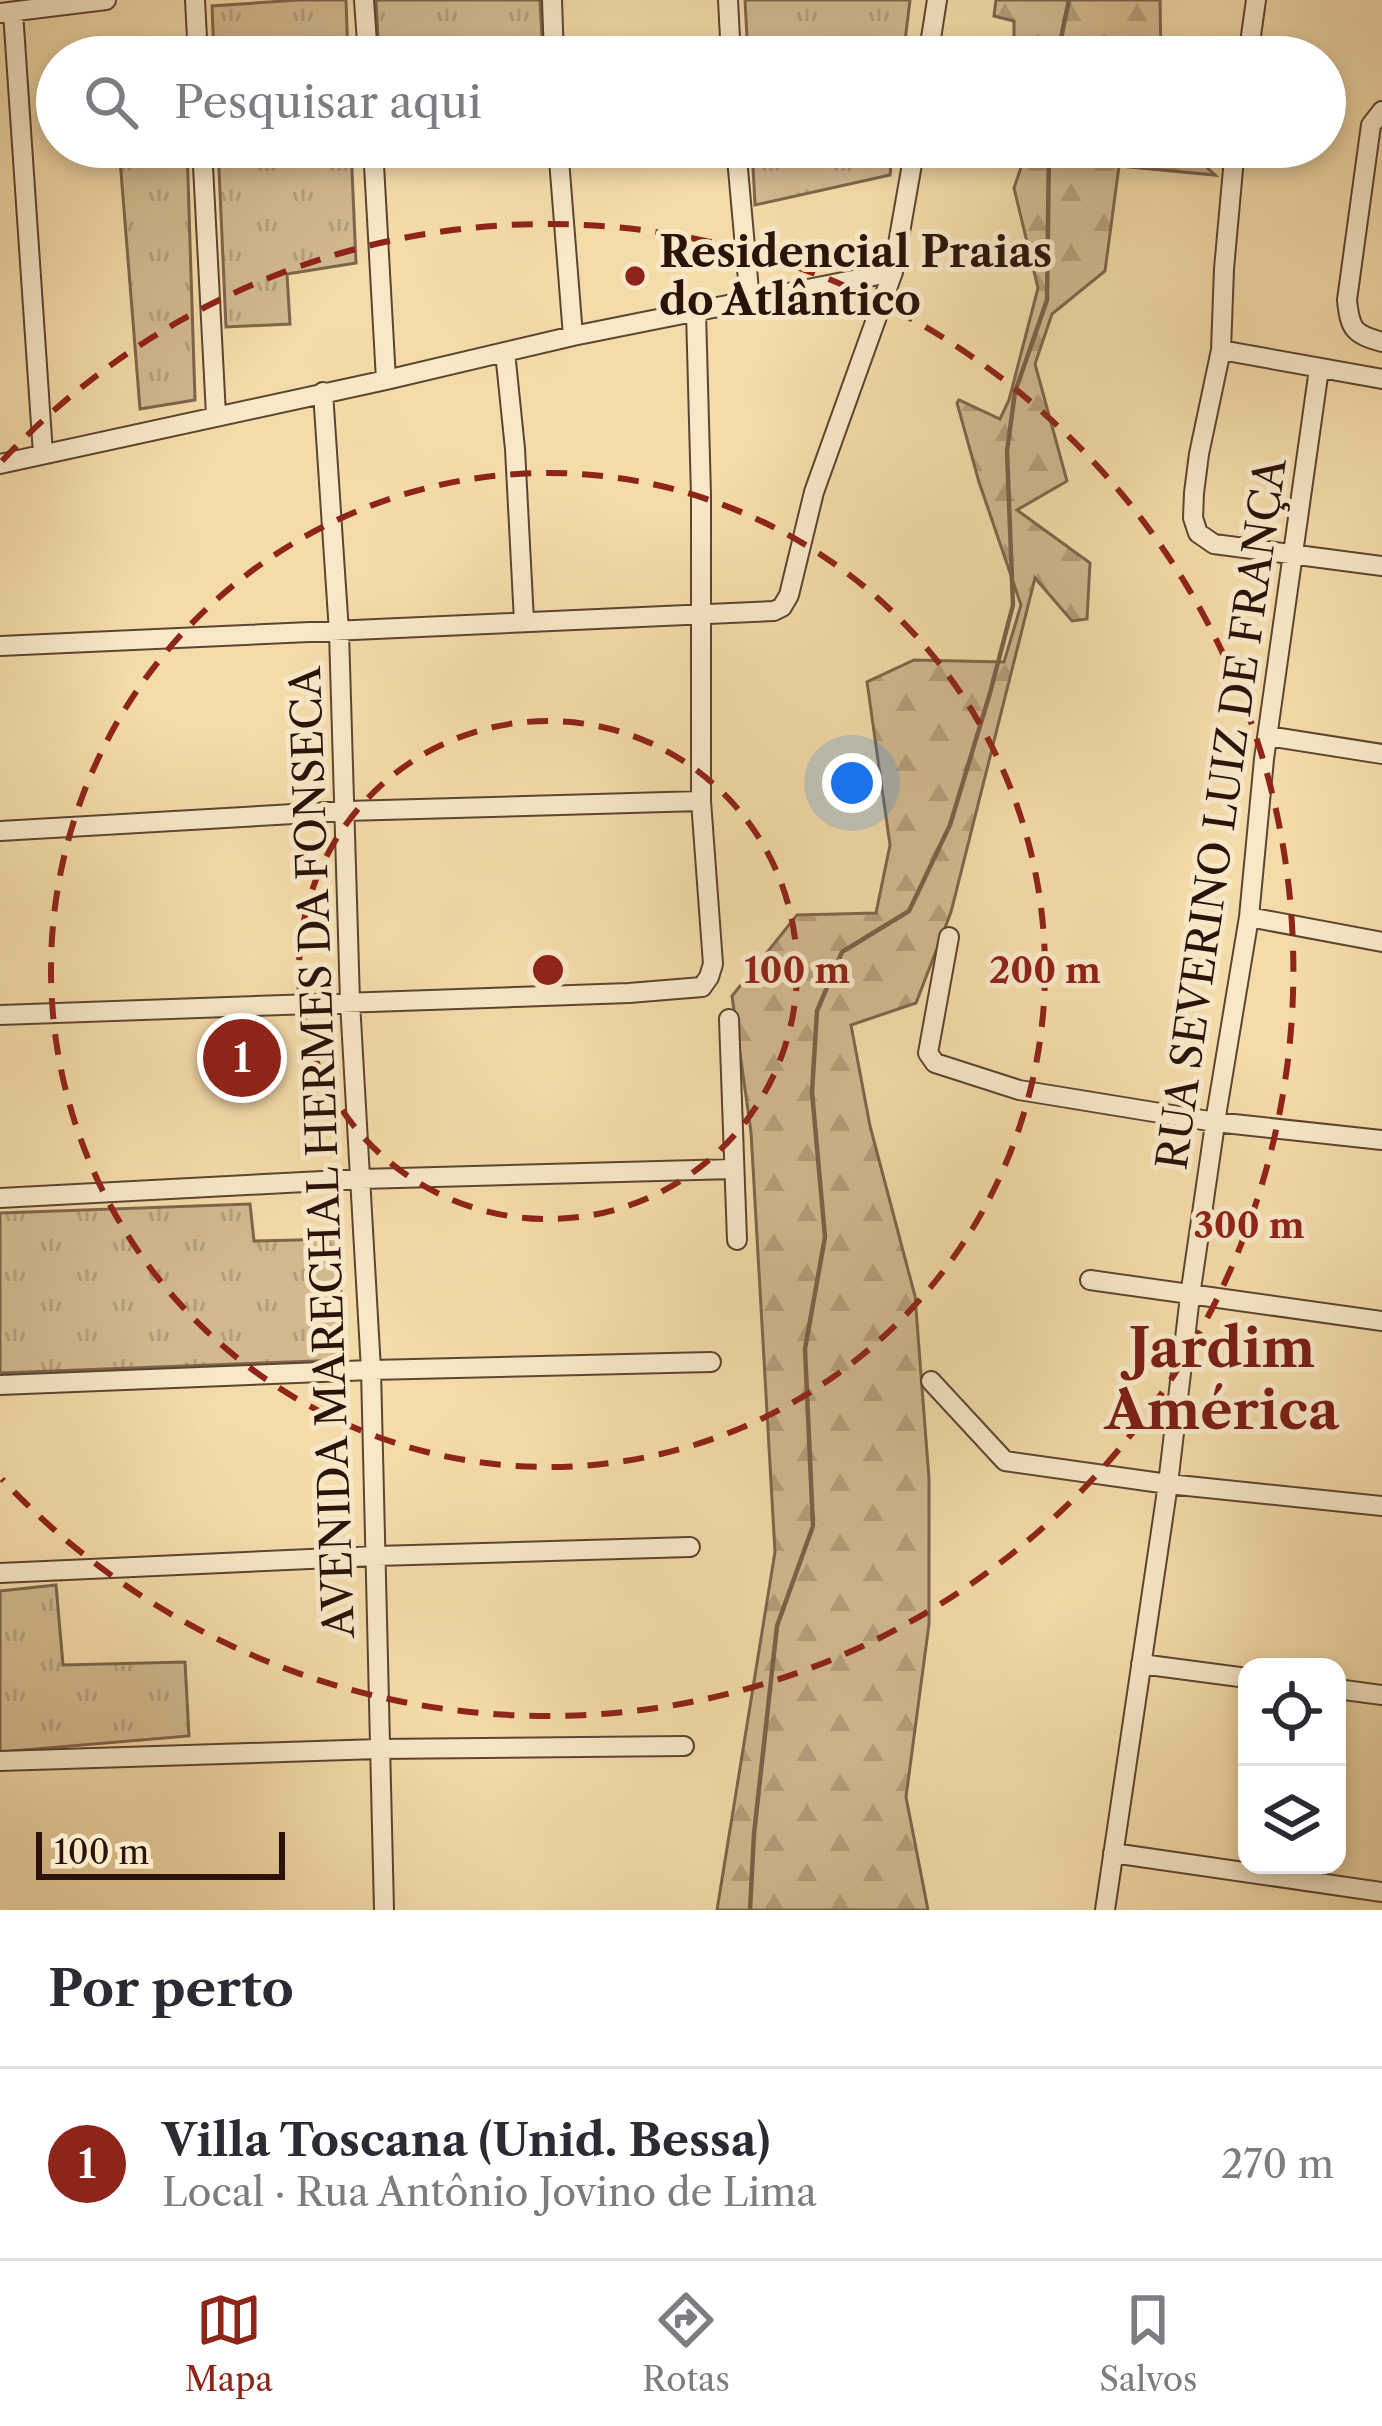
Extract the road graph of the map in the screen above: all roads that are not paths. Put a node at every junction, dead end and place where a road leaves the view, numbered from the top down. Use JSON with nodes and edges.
{"nodes":[{"id":1,"x":106,"y":0,"type":"edge"},
{"id":2,"x":195,"y":0,"type":"edge"},
{"id":3,"x":364,"y":0,"type":"edge"},
{"id":4,"x":552,"y":0,"type":"edge"},
{"id":5,"x":728,"y":0,"type":"edge"},
{"id":6,"x":937,"y":0,"type":"edge"},
{"id":7,"x":1256,"y":0,"type":"edge"},
{"id":8,"x":43,"y":3,"type":"edge"},
{"id":9,"x":6,"y":12,"type":"edge"},
{"id":10,"x":197,"y":36,"type":"edge"},
{"id":11,"x":367,"y":36,"type":"edge"},
{"id":12,"x":553,"y":36,"type":"edge"},
{"id":13,"x":730,"y":36,"type":"edge"},
{"id":14,"x":931,"y":36,"type":"edge"},
{"id":15,"x":1251,"y":36,"type":"edge"},
{"id":16,"x":1382,"y":111,"type":"edge"},
{"id":17,"x":203,"y":168,"type":"edge"},
{"id":18,"x":374,"y":168,"type":"edge"},
{"id":19,"x":560,"y":168,"type":"edge"},
{"id":20,"x":738,"y":168,"type":"edge"},
{"id":21,"x":911,"y":168,"type":"edge"},
{"id":22,"x":1233,"y":168,"type":"edge"},
{"id":23,"x":893,"y":272,"type":"junction"},
{"id":24,"x":750,"y":302,"type":"junction"},
{"id":25,"x":696,"y":312,"type":"junction"},
{"id":26,"x":573,"y":336,"type":"junction"},
{"id":27,"x":1382,"y":342,"type":"edge"},
{"id":28,"x":1221,"y":350,"type":"junction"},
{"id":29,"x":505,"y":352,"type":"junction"},
{"id":30,"x":1319,"y":369,"type":"junction"},
{"id":31,"x":1382,"y":379,"type":"edge"},
{"id":32,"x":386,"y":380,"type":"junction"},
{"id":33,"x":323,"y":392,"type":"junction"},
{"id":34,"x":216,"y":415,"type":"junction"},
{"id":35,"x":43,"y":454,"type":"junction"},
{"id":36,"x":0,"y":464,"type":"edge"},
{"id":37,"x":1292,"y":554,"type":"junction"},
{"id":38,"x":1382,"y":566,"type":"edge"},
{"id":39,"x":701,"y":615,"type":"junction"},
{"id":40,"x":524,"y":621,"type":"junction"},
{"id":41,"x":339,"y":632,"type":"junction"},
{"id":42,"x":0,"y":646,"type":"edge"},
{"id":43,"x":1268,"y":736,"type":"junction"},
{"id":44,"x":1382,"y":754,"type":"edge"},
{"id":45,"x":701,"y":801,"type":"junction"},
{"id":46,"x":346,"y":811,"type":"junction"},
{"id":47,"x":0,"y":831,"type":"edge"},
{"id":48,"x":1249,"y":917,"type":"junction"},
{"id":49,"x":949,"y":937,"type":"dead end"},
{"id":50,"x":1382,"y":942,"type":"edge"},
{"id":51,"x":350,"y":1002,"type":"junction"},
{"id":52,"x":0,"y":1015,"type":"edge"},
{"id":53,"x":728,"y":1019,"type":"dead end"},
{"id":54,"x":1215,"y":1122,"type":"junction"},
{"id":55,"x":1382,"y":1140,"type":"edge"},
{"id":56,"x":734,"y":1168,"type":"junction"},
{"id":57,"x":361,"y":1179,"type":"junction"},
{"id":58,"x":0,"y":1198,"type":"edge"},
{"id":59,"x":736,"y":1240,"type":"dead end"},
{"id":60,"x":1090,"y":1280,"type":"dead end"},
{"id":61,"x":1190,"y":1296,"type":"junction"},
{"id":62,"x":1382,"y":1321,"type":"edge"},
{"id":63,"x":711,"y":1362,"type":"dead end"},
{"id":64,"x":371,"y":1370,"type":"junction"},
{"id":65,"x":931,"y":1381,"type":"dead end"},
{"id":66,"x":0,"y":1385,"type":"edge"},
{"id":67,"x":1168,"y":1484,"type":"junction"},
{"id":68,"x":1382,"y":1506,"type":"edge"},
{"id":69,"x":690,"y":1547,"type":"dead end"},
{"id":70,"x":376,"y":1556,"type":"junction"},
{"id":71,"x":0,"y":1573,"type":"edge"},
{"id":72,"x":1142,"y":1664,"type":"junction"},
{"id":73,"x":1238,"y":1677,"type":"edge"},
{"id":74,"x":1346,"y":1690,"type":"edge"},
{"id":75,"x":1382,"y":1695,"type":"edge"},
{"id":76,"x":684,"y":1745,"type":"dead end"},
{"id":77,"x":378,"y":1749,"type":"junction"},
{"id":78,"x":0,"y":1761,"type":"edge"},
{"id":79,"x":1113,"y":1853,"type":"junction"},
{"id":80,"x":1382,"y":1892,"type":"edge"},
{"id":81,"x":384,"y":1910,"type":"edge"},
{"id":82,"x":1105,"y":1910,"type":"edge"}],
"edges":[{"from":1,"to":8,"type":"street"},
{"from":2,"to":10,"type":"street"},
{"from":3,"to":11,"type":"street"},
{"from":4,"to":12,"type":"street"},
{"from":5,"to":13,"type":"street"},
{"from":6,"to":14,"type":"street"},
{"from":7,"to":15,"type":"street"},
{"from":8,"to":9,"type":"street"},
{"from":9,"to":35,"type":"street"},
{"from":16,"to":27,"type":"street"},
{"from":17,"to":34,"type":"street"},
{"from":18,"to":32,"type":"street"},
{"from":19,"to":26,"type":"street"},
{"from":20,"to":24,"type":"street"},
{"from":21,"to":23,"type":"street"},
{"from":22,"to":28,"type":"street"},
{"from":23,"to":24,"type":"street"},
{"from":23,"to":39,"type":"street"},
{"from":24,"to":25,"type":"street"},
{"from":25,"to":26,"type":"street"},
{"from":25,"to":39,"type":"street"},
{"from":26,"to":29,"type":"street"},
{"from":28,"to":30,"type":"street"},
{"from":28,"to":37,"type":"street"},
{"from":29,"to":32,"type":"street"},
{"from":29,"to":40,"type":"street"},
{"from":30,"to":31,"type":"street"},
{"from":30,"to":37,"type":"street","name":"RUA SEVERINO LUIZ DE FRANÇA"},
{"from":32,"to":33,"type":"street"},
{"from":33,"to":34,"type":"street"},
{"from":33,"to":41,"type":"street","name":"AVENIDA MARECHAL HERMES DA FONSECA"},
{"from":34,"to":35,"type":"street"},
{"from":35,"to":36,"type":"street"},
{"from":37,"to":38,"type":"street"},
{"from":37,"to":43,"type":"street","name":"RUA SEVERINO LUIZ DE FRANÇA"},
{"from":39,"to":40,"type":"street"},
{"from":39,"to":45,"type":"street"},
{"from":40,"to":41,"type":"street"},
{"from":41,"to":42,"type":"street"},
{"from":41,"to":46,"type":"street","name":"AVENIDA MARECHAL HERMES DA FONSECA"},
{"from":43,"to":44,"type":"street"},
{"from":43,"to":48,"type":"street","name":"RUA SEVERINO LUIZ DE FRANÇA"},
{"from":45,"to":46,"type":"street"},
{"from":45,"to":51,"type":"street"},
{"from":46,"to":47,"type":"street"},
{"from":46,"to":51,"type":"street","name":"AVENIDA MARECHAL HERMES DA FONSECA"},
{"from":48,"to":50,"type":"street"},
{"from":48,"to":54,"type":"street","name":"RUA SEVERINO LUIZ DE FRANÇA"},
{"from":49,"to":54,"type":"street"},
{"from":51,"to":52,"type":"street"},
{"from":51,"to":57,"type":"street","name":"AVENIDA MARECHAL HERMES DA FONSECA"},
{"from":53,"to":56,"type":"street"},
{"from":54,"to":55,"type":"street"},
{"from":54,"to":61,"type":"street","name":"RUA SEVERINO LUIZ DE FRANÇA"},
{"from":56,"to":57,"type":"street"},
{"from":56,"to":59,"type":"street"},
{"from":57,"to":58,"type":"street"},
{"from":57,"to":64,"type":"street","name":"AVENIDA MARECHAL HERMES DA FONSECA"},
{"from":60,"to":61,"type":"street"},
{"from":61,"to":62,"type":"street"},
{"from":61,"to":67,"type":"street","name":"RUA SEVERINO LUIZ DE FRANÇA"},
{"from":63,"to":64,"type":"street"},
{"from":64,"to":66,"type":"street"},
{"from":64,"to":70,"type":"street","name":"AVENIDA MARECHAL HERMES DA FONSECA"},
{"from":65,"to":67,"type":"street"},
{"from":67,"to":68,"type":"street"},
{"from":67,"to":72,"type":"street","name":"RUA SEVERINO LUIZ DE FRANÇA"},
{"from":69,"to":70,"type":"street"},
{"from":70,"to":71,"type":"street"},
{"from":70,"to":77,"type":"street","name":"AVENIDA MARECHAL HERMES DA FONSECA"},
{"from":72,"to":73,"type":"street"},
{"from":72,"to":79,"type":"street","name":"RUA SEVERINO LUIZ DE FRANÇA"},
{"from":74,"to":75,"type":"street"},
{"from":76,"to":77,"type":"street"},
{"from":77,"to":78,"type":"street"},
{"from":77,"to":81,"type":"street","name":"AVENIDA MARECHAL HERMES DA FONSECA"},
{"from":79,"to":80,"type":"street"},
{"from":79,"to":82,"type":"street","name":"RUA SEVERINO LUIZ DE FRANÇA"}]}
